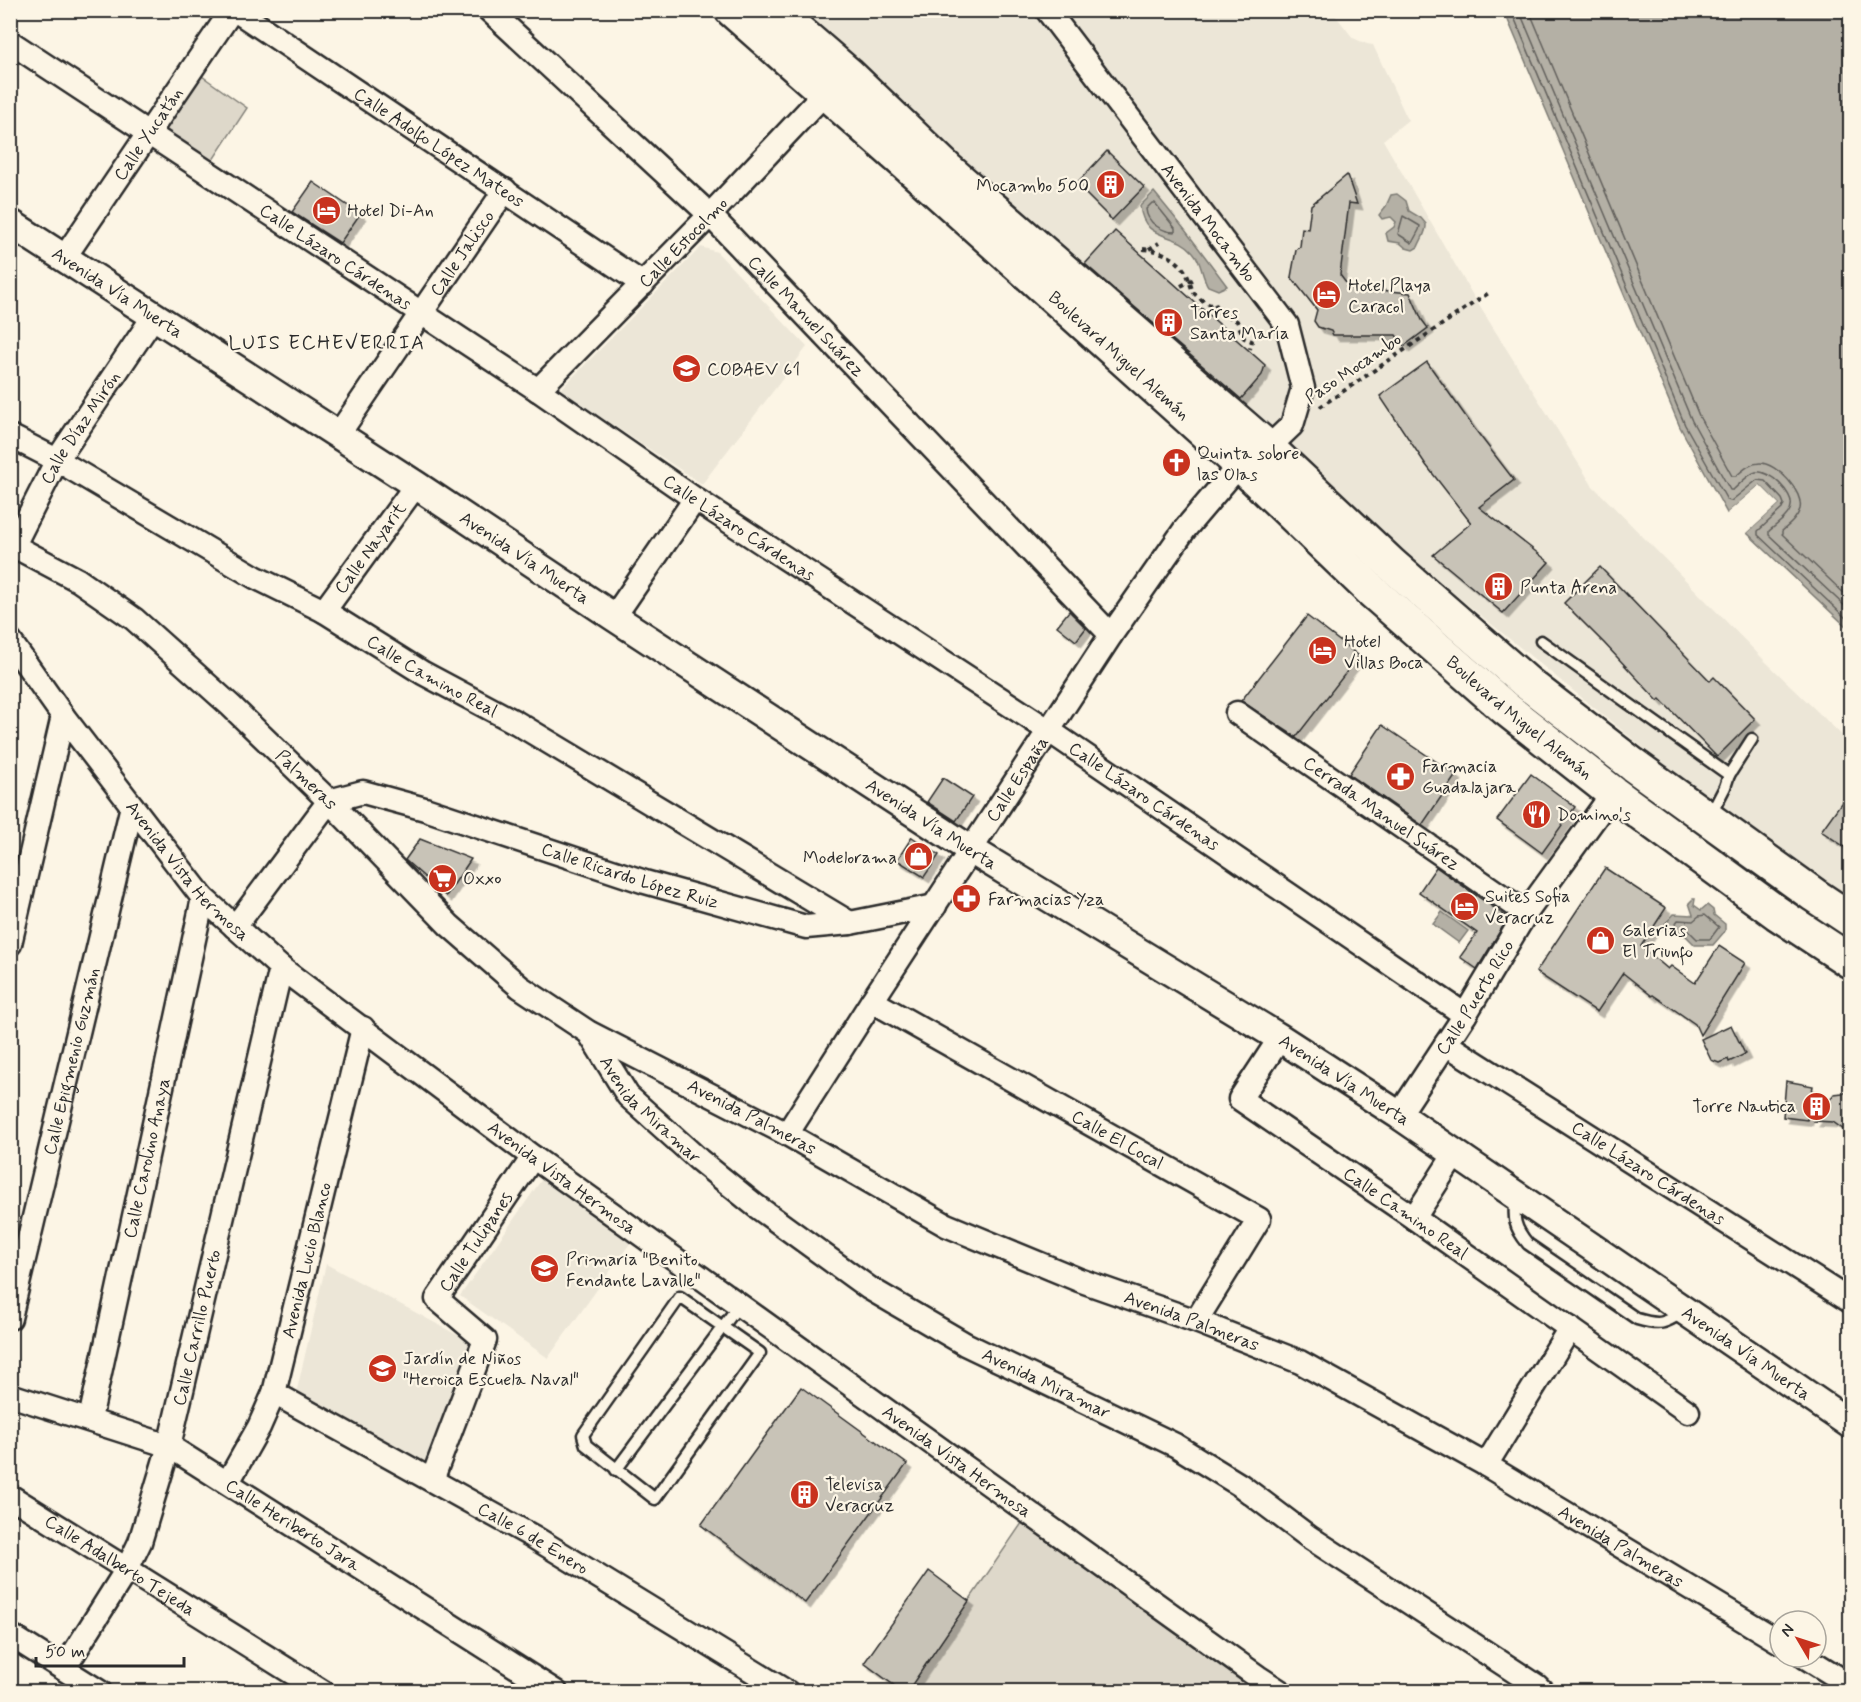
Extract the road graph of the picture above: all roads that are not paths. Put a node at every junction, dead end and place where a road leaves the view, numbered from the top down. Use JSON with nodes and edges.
{"nodes":[{"id":1,"x":233,"y":10,"type":"edge"},
{"id":2,"x":489,"y":10,"type":"edge"},
{"id":3,"x":732,"y":10,"type":"edge"},
{"id":4,"x":774,"y":10,"type":"edge"},
{"id":5,"x":1047,"y":10,"type":"edge"},
{"id":6,"x":10,"y":42,"type":"edge"},
{"id":7,"x":825,"y":93,"type":"junction"},
{"id":8,"x":149,"y":134,"type":"junction"},
{"id":9,"x":505,"y":190,"type":"junction"},
{"id":10,"x":710,"y":215,"type":"junction"},
{"id":11,"x":10,"y":223,"type":"edge"},
{"id":12,"x":64,"y":258,"type":"junction"},
{"id":13,"x":643,"y":284,"type":"junction"},
{"id":14,"x":421,"y":312,"type":"junction"},
{"id":15,"x":154,"y":316,"type":"junction"},
{"id":16,"x":538,"y":390,"type":"junction"},
{"id":17,"x":338,"y":435,"type":"junction"},
{"id":18,"x":10,"y":436,"type":"edge"},
{"id":19,"x":1268,"y":448,"type":"junction"},
{"id":20,"x":57,"y":460,"type":"junction"},
{"id":21,"x":1240,"y":464,"type":"junction"},
{"id":22,"x":416,"y":485,"type":"junction"},
{"id":23,"x":695,"y":499,"type":"junction"},
{"id":24,"x":12,"y":545,"type":"edge"},
{"id":25,"x":324,"y":611,"type":"junction"},
{"id":26,"x":614,"y":617,"type":"junction"},
{"id":27,"x":1111,"y":635,"type":"junction"},
{"id":28,"x":10,"y":641,"type":"edge"},
{"id":29,"x":1541,"y":641,"type":"dead end"},
{"id":30,"x":1237,"y":713,"type":"dead end"},
{"id":31,"x":63,"y":716,"type":"junction"},
{"id":32,"x":1048,"y":730,"type":"junction"},
{"id":33,"x":1752,"y":739,"type":"dead end"},
{"id":34,"x":1729,"y":775,"type":"junction"},
{"id":35,"x":1613,"y":793,"type":"junction"},
{"id":36,"x":329,"y":801,"type":"junction"},
{"id":37,"x":132,"y":806,"type":"junction"},
{"id":38,"x":1708,"y":819,"type":"junction"},
{"id":39,"x":971,"y":850,"type":"junction"},
{"id":40,"x":203,"y":898,"type":"junction"},
{"id":41,"x":935,"y":906,"type":"junction"},
{"id":42,"x":1526,"y":913,"type":"junction"},
{"id":43,"x":1851,"y":919,"type":"edge"},
{"id":44,"x":850,"y":922,"type":"junction"},
{"id":45,"x":235,"y":927,"type":"junction"},
{"id":46,"x":10,"y":944,"type":"edge"},
{"id":47,"x":1851,"y":961,"type":"edge"},
{"id":48,"x":281,"y":968,"type":"junction"},
{"id":49,"x":872,"y":1001,"type":"junction"},
{"id":50,"x":1465,"y":1015,"type":"junction"},
{"id":51,"x":363,"y":1028,"type":"junction"},
{"id":52,"x":588,"y":1032,"type":"junction"},
{"id":53,"x":1280,"y":1038,"type":"junction"},
{"id":54,"x":1446,"y":1044,"type":"junction"},
{"id":55,"x":1399,"y":1115,"type":"junction"},
{"id":56,"x":787,"y":1134,"type":"junction"},
{"id":57,"x":1455,"y":1154,"type":"junction"},
{"id":58,"x":533,"y":1157,"type":"junction"},
{"id":59,"x":1414,"y":1218,"type":"junction"},
{"id":60,"x":1851,"y":1301,"type":"edge"},
{"id":61,"x":739,"y":1305,"type":"junction"},
{"id":62,"x":10,"y":1318,"type":"edge"},
{"id":63,"x":1196,"y":1321,"type":"junction"},
{"id":64,"x":723,"y":1326,"type":"junction"},
{"id":65,"x":1570,"y":1328,"type":"junction"},
{"id":66,"x":274,"y":1393,"type":"junction"},
{"id":67,"x":10,"y":1395,"type":"edge"},
{"id":68,"x":1689,"y":1412,"type":"dead end"},
{"id":69,"x":90,"y":1419,"type":"junction"},
{"id":70,"x":1851,"y":1424,"type":"edge"},
{"id":71,"x":169,"y":1446,"type":"junction"},
{"id":72,"x":1486,"y":1465,"type":"junction"},
{"id":73,"x":616,"y":1470,"type":"junction"},
{"id":74,"x":432,"y":1480,"type":"junction"},
{"id":75,"x":228,"y":1482,"type":"junction"},
{"id":76,"x":10,"y":1496,"type":"edge"},
{"id":77,"x":127,"y":1569,"type":"junction"},
{"id":78,"x":10,"y":1635,"type":"edge"},
{"id":79,"x":1768,"y":1635,"type":"edge"},
{"id":80,"x":64,"y":1669,"type":"junction"},
{"id":81,"x":1825,"y":1669,"type":"edge"},
{"id":82,"x":1253,"y":1684,"type":"edge"},
{"id":83,"x":1851,"y":1685,"type":"edge"},
{"id":84,"x":784,"y":1691,"type":"edge"},
{"id":85,"x":100,"y":1692,"type":"edge"},
{"id":86,"x":323,"y":1692,"type":"edge"},
{"id":87,"x":556,"y":1692,"type":"edge"},
{"id":88,"x":1281,"y":1692,"type":"edge"},
{"id":89,"x":1543,"y":1692,"type":"edge"}],
"edges":[{"from":1,"to":8,"type":"street","name":"Calle Yucatán"},
{"from":1,"to":9,"type":"street","name":"Calle Adolfo López Mateos"},
{"from":2,"to":10,"type":"street","name":"Calle Manuel Suárez"},
{"from":3,"to":7,"type":"main road","name":"Boulevard Miguel Alemán"},
{"from":4,"to":19,"type":"main road","name":"Boulevard Miguel Alemán"},
{"from":5,"to":19,"type":"street","name":"Avenida Mocambo"},
{"from":6,"to":8,"type":"street","name":"Calle Lázaro Cárdenas"},
{"from":7,"to":10,"type":"street","name":"Calle Estocolmo"},
{"from":7,"to":21,"type":"main road","name":"Boulevard Miguel Alemán"},
{"from":8,"to":12,"type":"street","name":"Calle Yucatán"},
{"from":8,"to":14,"type":"street","name":"Calle Lázaro Cárdenas"},
{"from":9,"to":13,"type":"street","name":"Calle Adolfo López Mateos"},
{"from":9,"to":14,"type":"street","name":"Calle Jalisco"},
{"from":10,"to":13,"type":"street","name":"Calle Estocolmo"},
{"from":10,"to":27,"type":"street","name":"Calle Manuel Suárez"},
{"from":11,"to":12,"type":"street","name":"Avenida Vía Muerta"},
{"from":12,"to":15,"type":"street","name":"Avenida Vía Muerta"},
{"from":13,"to":16,"type":"street","name":"Calle Estocolmo"},
{"from":14,"to":16,"type":"street","name":"Calle Lázaro Cárdenas"},
{"from":14,"to":17,"type":"street","name":"Calle Jalisco"},
{"from":15,"to":17,"type":"street","name":"Avenida Vía Muerta"},
{"from":15,"to":20,"type":"street","name":"Calle Díaz Mirón"},
{"from":16,"to":23,"type":"street","name":"Calle Lázaro Cárdenas"},
{"from":17,"to":22,"type":"street","name":"Avenida Vía Muerta"},
{"from":18,"to":20,"type":"street","name":"Calle Camino Real"},
{"from":19,"to":38,"type":"main road","name":"Boulevard Miguel Alemán"},
{"from":20,"to":24,"type":"street","name":"Calle Díaz Mirón"},
{"from":20,"to":25,"type":"street","name":"Calle Camino Real"},
{"from":21,"to":27,"type":"street","name":"Calle España"},
{"from":21,"to":35,"type":"main road","name":"Boulevard Miguel Alemán"},
{"from":22,"to":25,"type":"street","name":"Calle Nayarit"},
{"from":22,"to":26,"type":"street","name":"Avenida Vía Muerta"},
{"from":23,"to":26,"type":"street"},
{"from":23,"to":32,"type":"street","name":"Calle Lázaro Cárdenas"},
{"from":24,"to":36,"type":"street","name":"Palmeras"},
{"from":25,"to":44,"type":"street","name":"Calle Camino Real"},
{"from":26,"to":39,"type":"street","name":"Avenida Vía Muerta"},
{"from":27,"to":32,"type":"street","name":"Calle España"},
{"from":28,"to":31,"type":"street","name":"Avenida Vista Hermosa"},
{"from":29,"to":34,"type":"lane"},
{"from":30,"to":42,"type":"street","name":"Cerrada Manuel Suárez"},
{"from":31,"to":37,"type":"street","name":"Avenida Vista Hermosa"},
{"from":31,"to":46,"type":"street"},
{"from":32,"to":39,"type":"street","name":"Calle España"},
{"from":32,"to":50,"type":"street","name":"Calle Lázaro Cárdenas"},
{"from":33,"to":34,"type":"lane"},
{"from":34,"to":38,"type":"lane"},
{"from":35,"to":42,"type":"street","name":"Calle Puerto Rico"},
{"from":35,"to":47,"type":"main road","name":"Boulevard Miguel Alemán"},
{"from":36,"to":44,"type":"street","name":"Calle Ricardo López Ruiz"},
{"from":36,"to":45,"type":"street"},
{"from":36,"to":52,"type":"street","name":"Palmeras"},
{"from":37,"to":40,"type":"street","name":"Avenida Vista Hermosa"},
{"from":37,"to":62,"type":"street","name":"Calle Epigmenio Guzmán"},
{"from":38,"to":43,"type":"main road","name":"Boulevard Miguel Alemán"},
{"from":39,"to":41,"type":"street","name":"Calle España"},
{"from":39,"to":53,"type":"street","name":"Avenida Vía Muerta"},
{"from":40,"to":45,"type":"street","name":"Avenida Vista Hermosa"},
{"from":40,"to":69,"type":"street","name":"Calle Carolino Anaya"},
{"from":41,"to":44,"type":"street","name":"Calle Ricardo López Ruiz"},
{"from":41,"to":49,"type":"street","name":"Calle España"},
{"from":42,"to":50,"type":"street","name":"Calle Puerto Rico"},
{"from":45,"to":48,"type":"street","name":"Avenida Vista Hermosa"},
{"from":48,"to":51,"type":"street","name":"Avenida Vista Hermosa"},
{"from":48,"to":71,"type":"street","name":"Calle Carrillo Puerto"},
{"from":49,"to":56,"type":"street","name":"Calle España"},
{"from":49,"to":63,"type":"street","name":"Calle El Cocal"},
{"from":50,"to":54,"type":"street","name":"Calle Puerto Rico"},
{"from":51,"to":58,"type":"street","name":"Avenida Vista Hermosa"},
{"from":51,"to":66,"type":"street","name":"Avenida Lucio Blanco"},
{"from":52,"to":56,"type":"street","name":"Avenida Palmeras"},
{"from":52,"to":89,"type":"street","name":"Avenida Miramar"},
{"from":53,"to":55,"type":"street","name":"Avenida Vía Muerta"},
{"from":53,"to":59,"type":"street","name":"Calle Camino Real"},
{"from":54,"to":55,"type":"street","name":"Calle Puerto Rico"},
{"from":54,"to":60,"type":"street","name":"Calle Lázaro Cárdenas"},
{"from":55,"to":57,"type":"street","name":"Avenida Vía Muerta"},
{"from":56,"to":63,"type":"street","name":"Avenida Palmeras"},
{"from":57,"to":59,"type":"street"},
{"from":57,"to":70,"type":"street","name":"Avenida Vía Muerta"},
{"from":58,"to":61,"type":"street","name":"Avenida Vista Hermosa"},
{"from":58,"to":74,"type":"street","name":"Calle Tulipanes"},
{"from":59,"to":65,"type":"street","name":"Calle Camino Real"},
{"from":61,"to":64,"type":"lane"},
{"from":61,"to":82,"type":"street","name":"Avenida Vista Hermosa"},
{"from":63,"to":72,"type":"street","name":"Avenida Palmeras"},
{"from":64,"to":73,"type":"lane"},
{"from":64,"to":73,"type":"lane"},
{"from":64,"to":73,"type":"lane"},
{"from":65,"to":68,"type":"street","name":"Calle Camino Real"},
{"from":65,"to":72,"type":"street"},
{"from":66,"to":74,"type":"street","name":"Calle 6 de Enero"},
{"from":66,"to":75,"type":"street","name":"Avenida Lucio Blanco"},
{"from":67,"to":69,"type":"street","name":"Calle Heriberto Jara"},
{"from":69,"to":71,"type":"street","name":"Calle Heriberto Jara"},
{"from":71,"to":75,"type":"street","name":"Calle Heriberto Jara"},
{"from":71,"to":77,"type":"street","name":"Calle Carrillo Puerto"},
{"from":72,"to":79,"type":"street","name":"Avenida Palmeras"},
{"from":74,"to":84,"type":"street","name":"Calle 6 de Enero"},
{"from":75,"to":87,"type":"street","name":"Calle Heriberto Jara"},
{"from":76,"to":77,"type":"street","name":"Calle Adalberto Tejeda"},
{"from":77,"to":80,"type":"street","name":"Calle Carrillo Puerto"},
{"from":77,"to":86,"type":"street","name":"Calle Adalberto Tejeda"},
{"from":78,"to":80,"type":"street"},
{"from":80,"to":85,"type":"street"},
{"from":81,"to":83,"type":"street"},
{"from":82,"to":88,"type":"street","name":"Avenida Vista Hermosa"}]}
